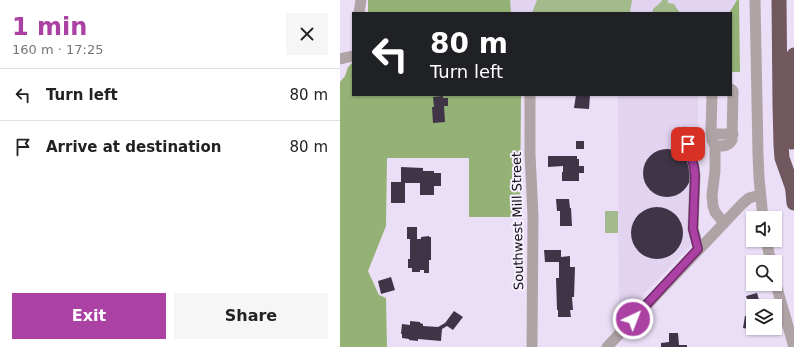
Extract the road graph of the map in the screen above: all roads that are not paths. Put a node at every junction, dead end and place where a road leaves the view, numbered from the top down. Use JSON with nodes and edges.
{"nodes":[{"id":1,"x":361,"y":0,"type":"edge"},
{"id":2,"x":755,"y":0,"type":"edge"},
{"id":3,"x":779,"y":0,"type":"edge"},
{"id":4,"x":359,"y":12,"type":"edge"},
{"id":5,"x":794,"y":55,"type":"edge"},
{"id":6,"x":352,"y":56,"type":"edge"},
{"id":7,"x":340,"y":59,"type":"edge"},
{"id":8,"x":732,"y":90,"type":"edge"},
{"id":9,"x":530,"y":96,"type":"edge"},
{"id":10,"x":712,"y":96,"type":"edge"},
{"id":11,"x":685,"y":132,"type":"dead end"},
{"id":12,"x":711,"y":134,"type":"junction"},
{"id":13,"x":733,"y":134,"type":"junction"},
{"id":14,"x":715,"y":146,"type":"junction"},
{"id":15,"x":760,"y":195,"type":"junction"},
{"id":16,"x":793,"y":196,"type":"edge"},
{"id":17,"x":762,"y":211,"type":"edge"},
{"id":18,"x":724,"y":223,"type":"junction"},
{"id":19,"x":698,"y":249,"type":"junction"},
{"id":20,"x":778,"y":291,"type":"edge"},
{"id":21,"x":532,"y":347,"type":"edge"},
{"id":22,"x":607,"y":347,"type":"edge"},
{"id":23,"x":794,"y":347,"type":"edge"}],
"edges":[{"from":1,"to":4,"type":"street"},
{"from":2,"to":15,"type":"street"},
{"from":3,"to":16,"type":"highway"},
{"from":5,"to":16,"type":"highway"},
{"from":6,"to":7,"type":"street"},
{"from":8,"to":13,"type":"street"},
{"from":9,"to":21,"type":"street","name":"Southwest Mill Street"},
{"from":10,"to":12,"type":"street"},
{"from":11,"to":19,"type":"street"},
{"from":12,"to":13,"type":"street"},
{"from":12,"to":14,"type":"street"},
{"from":13,"to":14,"type":"street"},
{"from":14,"to":18,"type":"street"},
{"from":15,"to":17,"type":"street"},
{"from":15,"to":18,"type":"street"},
{"from":18,"to":19,"type":"street"},
{"from":19,"to":22,"type":"street"},
{"from":20,"to":23,"type":"street"}]}
